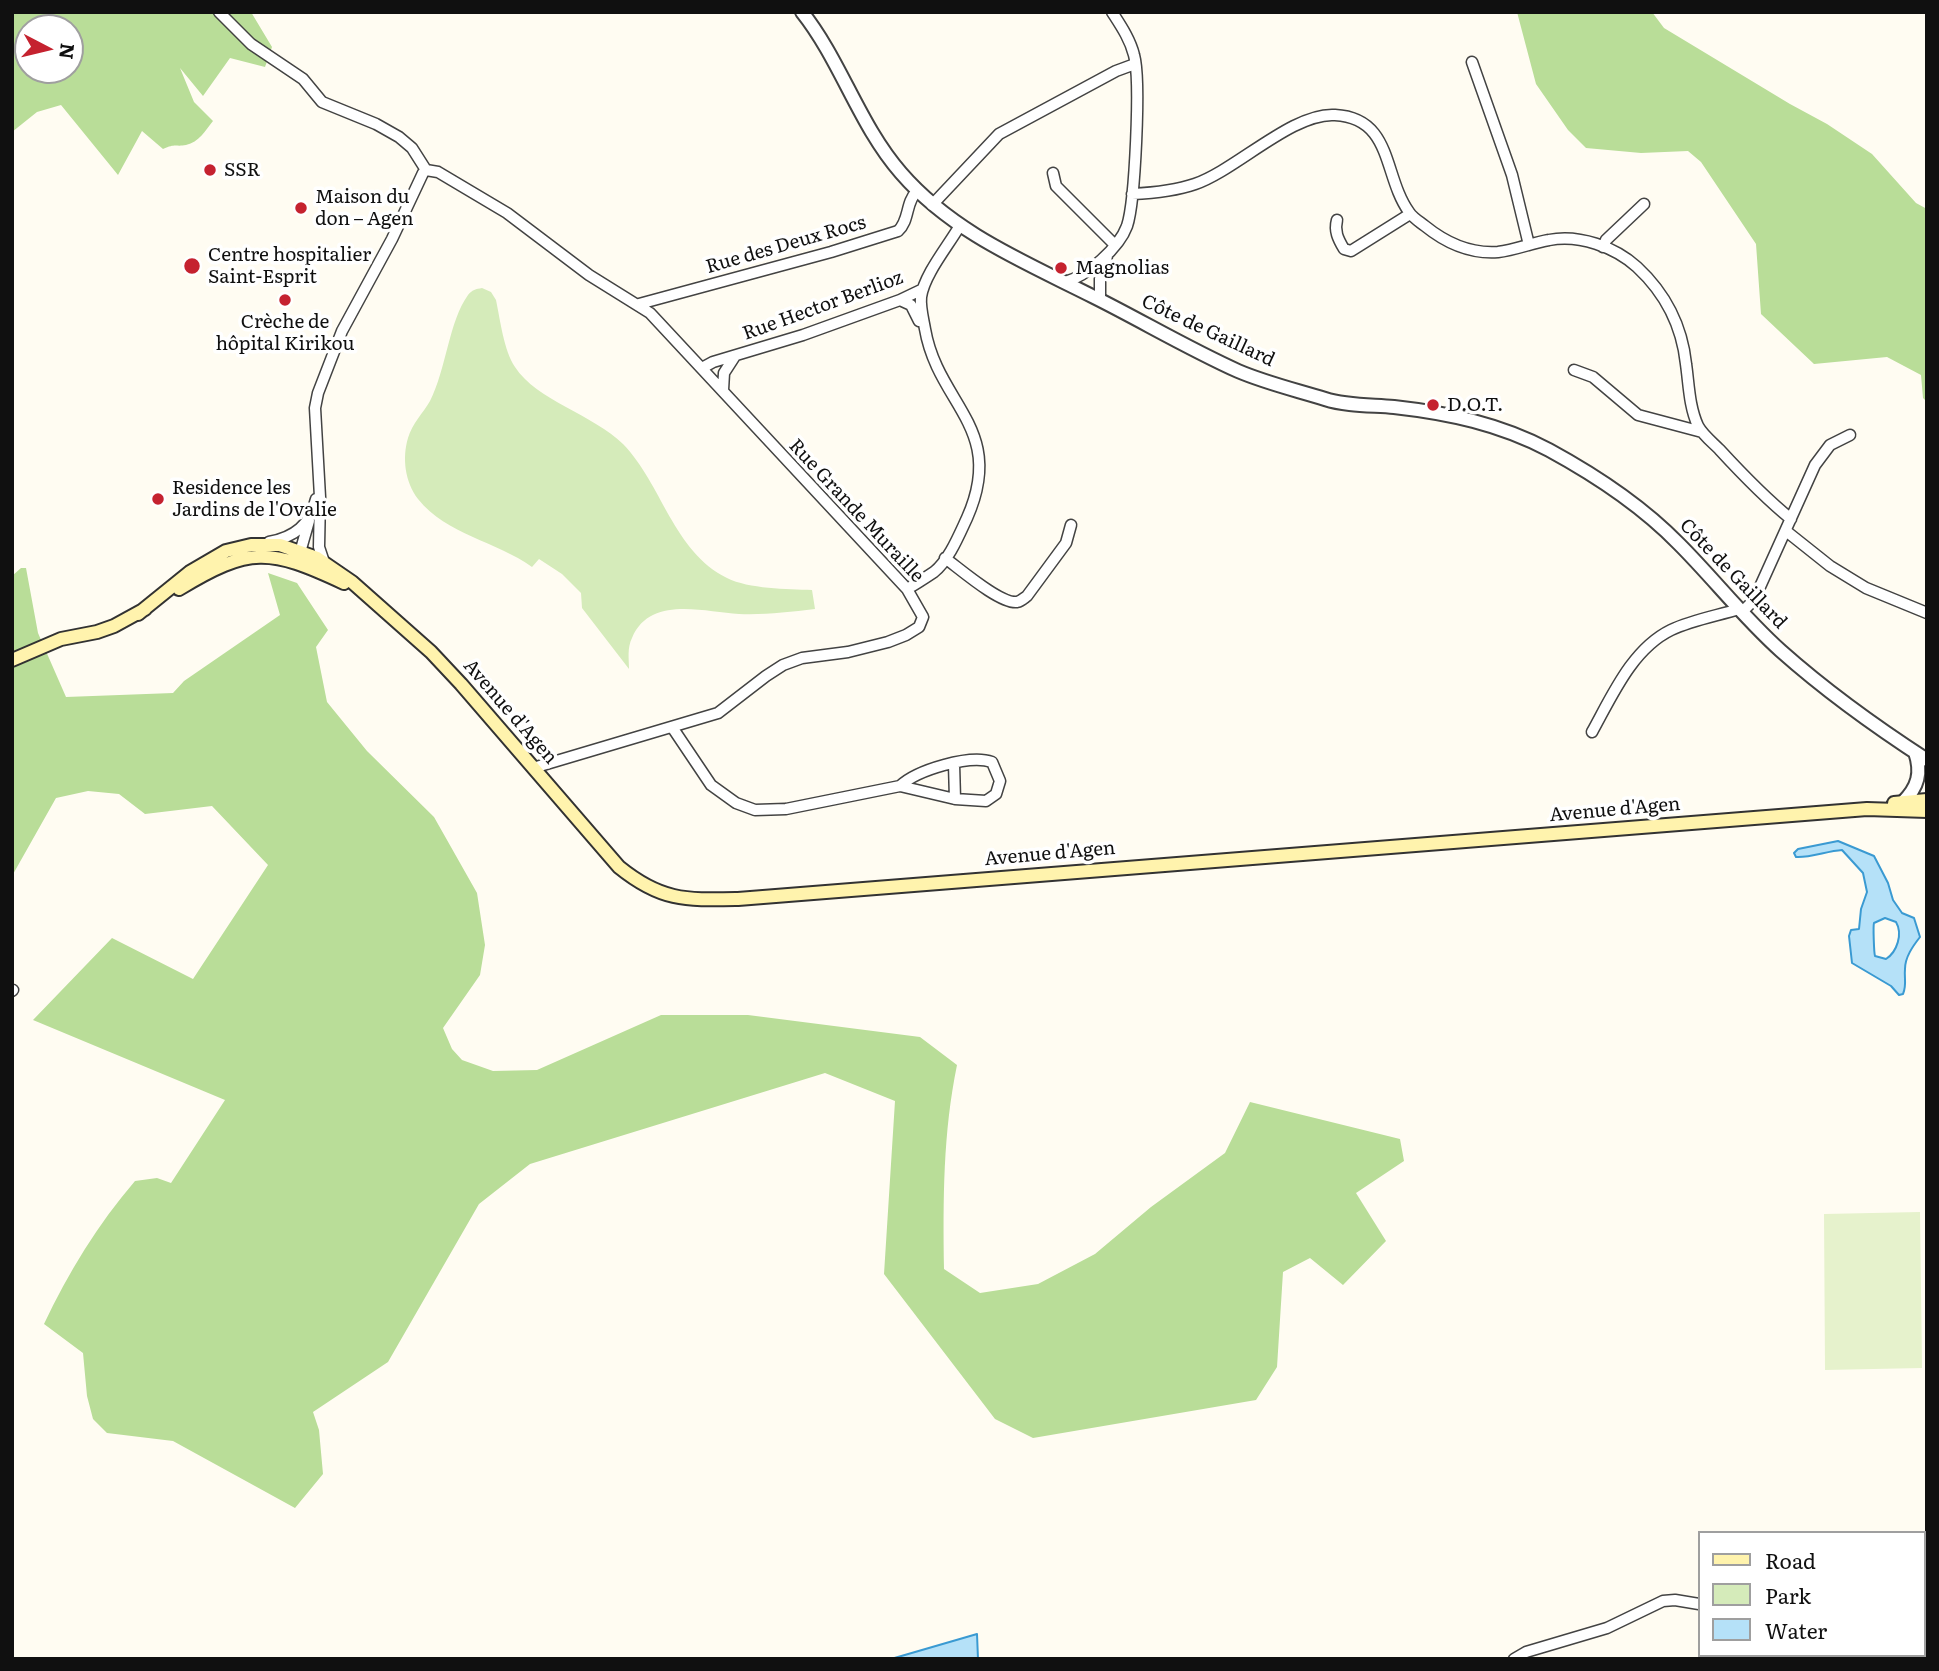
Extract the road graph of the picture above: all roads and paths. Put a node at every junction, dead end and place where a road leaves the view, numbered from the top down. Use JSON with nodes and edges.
{"nodes":[{"id":1,"x":219,"y":12,"type":"edge"},
{"id":2,"x":802,"y":12,"type":"edge"},
{"id":3,"x":1112,"y":12,"type":"edge"},
{"id":4,"x":1472,"y":62,"type":"dead end"},
{"id":5,"x":1135,"y":64,"type":"junction"},
{"id":6,"x":426,"y":170,"type":"junction"},
{"id":7,"x":1053,"y":173,"type":"dead end"},
{"id":8,"x":917,"y":191,"type":"junction"},
{"id":9,"x":1132,"y":194,"type":"junction"},
{"id":10,"x":1644,"y":204,"type":"dead end"},
{"id":11,"x":932,"y":205,"type":"junction"},
{"id":12,"x":1410,"y":214,"type":"junction"},
{"id":13,"x":1337,"y":220,"type":"dead end"},
{"id":14,"x":959,"y":227,"type":"junction"},
{"id":15,"x":1529,"y":246,"type":"junction"},
{"id":16,"x":1603,"y":247,"type":"junction"},
{"id":17,"x":1111,"y":249,"type":"junction"},
{"id":18,"x":1065,"y":282,"type":"junction"},
{"id":19,"x":923,"y":289,"type":"junction"},
{"id":20,"x":900,"y":300,"type":"junction"},
{"id":21,"x":1100,"y":300,"type":"junction"},
{"id":22,"x":639,"y":304,"type":"junction"},
{"id":23,"x":928,"y":345,"type":"junction"},
{"id":24,"x":736,"y":356,"type":"junction"},
{"id":25,"x":702,"y":368,"type":"junction"},
{"id":26,"x":1574,"y":370,"type":"dead end"},
{"id":27,"x":723,"y":390,"type":"junction"},
{"id":28,"x":1702,"y":432,"type":"junction"},
{"id":29,"x":1850,"y":435,"type":"dead end"},
{"id":30,"x":319,"y":464,"type":"junction"},
{"id":31,"x":1791,"y":519,"type":"junction"},
{"id":32,"x":309,"y":521,"type":"junction"},
{"id":33,"x":1071,"y":524,"type":"dead end"},
{"id":34,"x":1786,"y":531,"type":"junction"},
{"id":35,"x":318,"y":533,"type":"junction"},
{"id":36,"x":251,"y":545,"type":"junction"},
{"id":37,"x":304,"y":554,"type":"junction"},
{"id":38,"x":945,"y":558,"type":"junction"},
{"id":39,"x":324,"y":562,"type":"junction"},
{"id":40,"x":310,"y":568,"type":"junction"},
{"id":41,"x":212,"y":569,"type":"junction"},
{"id":42,"x":907,"y":589,"type":"junction"},
{"id":43,"x":363,"y":592,"type":"junction"},
{"id":44,"x":1740,"y":611,"type":"junction"},
{"id":45,"x":1927,"y":613,"type":"edge"},
{"id":46,"x":138,"y":614,"type":"junction"},
{"id":47,"x":12,"y":660,"type":"edge"},
{"id":48,"x":672,"y":727,"type":"junction"},
{"id":49,"x":1592,"y":732,"type":"dead end"},
{"id":50,"x":1915,"y":752,"type":"junction"},
{"id":51,"x":1927,"y":762,"type":"edge"},
{"id":52,"x":954,"y":764,"type":"junction"},
{"id":53,"x":533,"y":768,"type":"junction"},
{"id":54,"x":900,"y":786,"type":"junction"},
{"id":55,"x":955,"y":799,"type":"junction"},
{"id":56,"x":1927,"y":800,"type":"edge"},
{"id":57,"x":1903,"y":802,"type":"junction"},
{"id":58,"x":1867,"y":809,"type":"junction"},
{"id":59,"x":1927,"y":811,"type":"edge"},
{"id":60,"x":1698,"y":1604,"type":"edge"},
{"id":61,"x":1514,"y":1659,"type":"edge"}],
"edges":[{"from":1,"to":6,"type":"street"},
{"from":2,"to":8,"type":"street","name":"Côte de Gaillard"},
{"from":3,"to":5,"type":"street"},
{"from":4,"to":15,"type":"street"},
{"from":5,"to":9,"type":"street"},
{"from":5,"to":11,"type":"street"},
{"from":6,"to":22,"type":"street","name":"Rue Grande Muraille"},
{"from":6,"to":30,"type":"street"},
{"from":7,"to":17,"type":"street"},
{"from":8,"to":11,"type":"street","name":"Côte de Gaillard"},
{"from":8,"to":22,"type":"street","name":"Rue des Deux Rocs"},
{"from":9,"to":12,"type":"street"},
{"from":9,"to":17,"type":"street"},
{"from":10,"to":16,"type":"street"},
{"from":11,"to":14,"type":"street","name":"Côte de Gaillard"},
{"from":12,"to":13,"type":"street"},
{"from":12,"to":15,"type":"street"},
{"from":14,"to":18,"type":"street","name":"Côte de Gaillard"},
{"from":14,"to":19,"type":"street"},
{"from":15,"to":16,"type":"street"},
{"from":16,"to":28,"type":"street"},
{"from":17,"to":18,"type":"street"},
{"from":17,"to":21,"type":"street"},
{"from":18,"to":21,"type":"street","name":"Côte de Gaillard"},
{"from":19,"to":20,"type":"street","name":"Rue Hector Berlioz"},
{"from":19,"to":23,"type":"street"},
{"from":20,"to":23,"type":"street"},
{"from":20,"to":24,"type":"street","name":"Rue Hector Berlioz"},
{"from":21,"to":44,"type":"street","name":"Côte de Gaillard"},
{"from":22,"to":25,"type":"street","name":"Rue Grande Muraille"},
{"from":23,"to":38,"type":"street"},
{"from":24,"to":25,"type":"street","name":"Rue Hector Berlioz"},
{"from":24,"to":27,"type":"street","name":"Rue Hector Berlioz"},
{"from":25,"to":27,"type":"street","name":"Rue Grande Muraille"},
{"from":26,"to":28,"type":"street"},
{"from":27,"to":42,"type":"street","name":"Rue Grande Muraille"},
{"from":28,"to":31,"type":"street"},
{"from":29,"to":31,"type":"street"},
{"from":30,"to":32,"type":"street"},
{"from":30,"to":35,"type":"street"},
{"from":31,"to":34,"type":"street"},
{"from":32,"to":36,"type":"street"},
{"from":32,"to":37,"type":"street"},
{"from":33,"to":38,"type":"street"},
{"from":34,"to":44,"type":"street"},
{"from":34,"to":45,"type":"street"},
{"from":35,"to":37,"type":"street"},
{"from":35,"to":39,"type":"street"},
{"from":36,"to":37,"type":"main road","name":"Avenue d'Agen"},
{"from":36,"to":46,"type":"main road","name":"Avenue d'Agen"},
{"from":37,"to":39,"type":"main road","name":"Avenue d'Agen"},
{"from":37,"to":40,"type":"street"},
{"from":37,"to":41,"type":"street"},
{"from":38,"to":42,"type":"street"},
{"from":39,"to":43,"type":"main road","name":"Avenue d'Agen"},
{"from":40,"to":41,"type":"main road","name":"Avenue d'Agen"},
{"from":40,"to":43,"type":"main road","name":"Avenue d'Agen"},
{"from":41,"to":46,"type":"main road","name":"Avenue d'Agen"},
{"from":42,"to":48,"type":"street","name":"Rue Grande Muraille"},
{"from":43,"to":53,"type":"main road","name":"Avenue d'Agen"},
{"from":44,"to":49,"type":"street"},
{"from":44,"to":50,"type":"street","name":"Côte de Gaillard"},
{"from":46,"to":47,"type":"main road"},
{"from":48,"to":53,"type":"street","name":"Rue Grande Muraille"},
{"from":48,"to":54,"type":"street"},
{"from":50,"to":51,"type":"street","name":"Côte de Gaillard"},
{"from":50,"to":57,"type":"street"},
{"from":52,"to":54,"type":"street"},
{"from":52,"to":55,"type":"street"},
{"from":52,"to":55,"type":"street"},
{"from":53,"to":58,"type":"main road","name":"Avenue d'Agen"},
{"from":54,"to":55,"type":"street"},
{"from":56,"to":57,"type":"main road"},
{"from":57,"to":58,"type":"main road"},
{"from":58,"to":59,"type":"main road"},
{"from":60,"to":61,"type":"street"}]}
